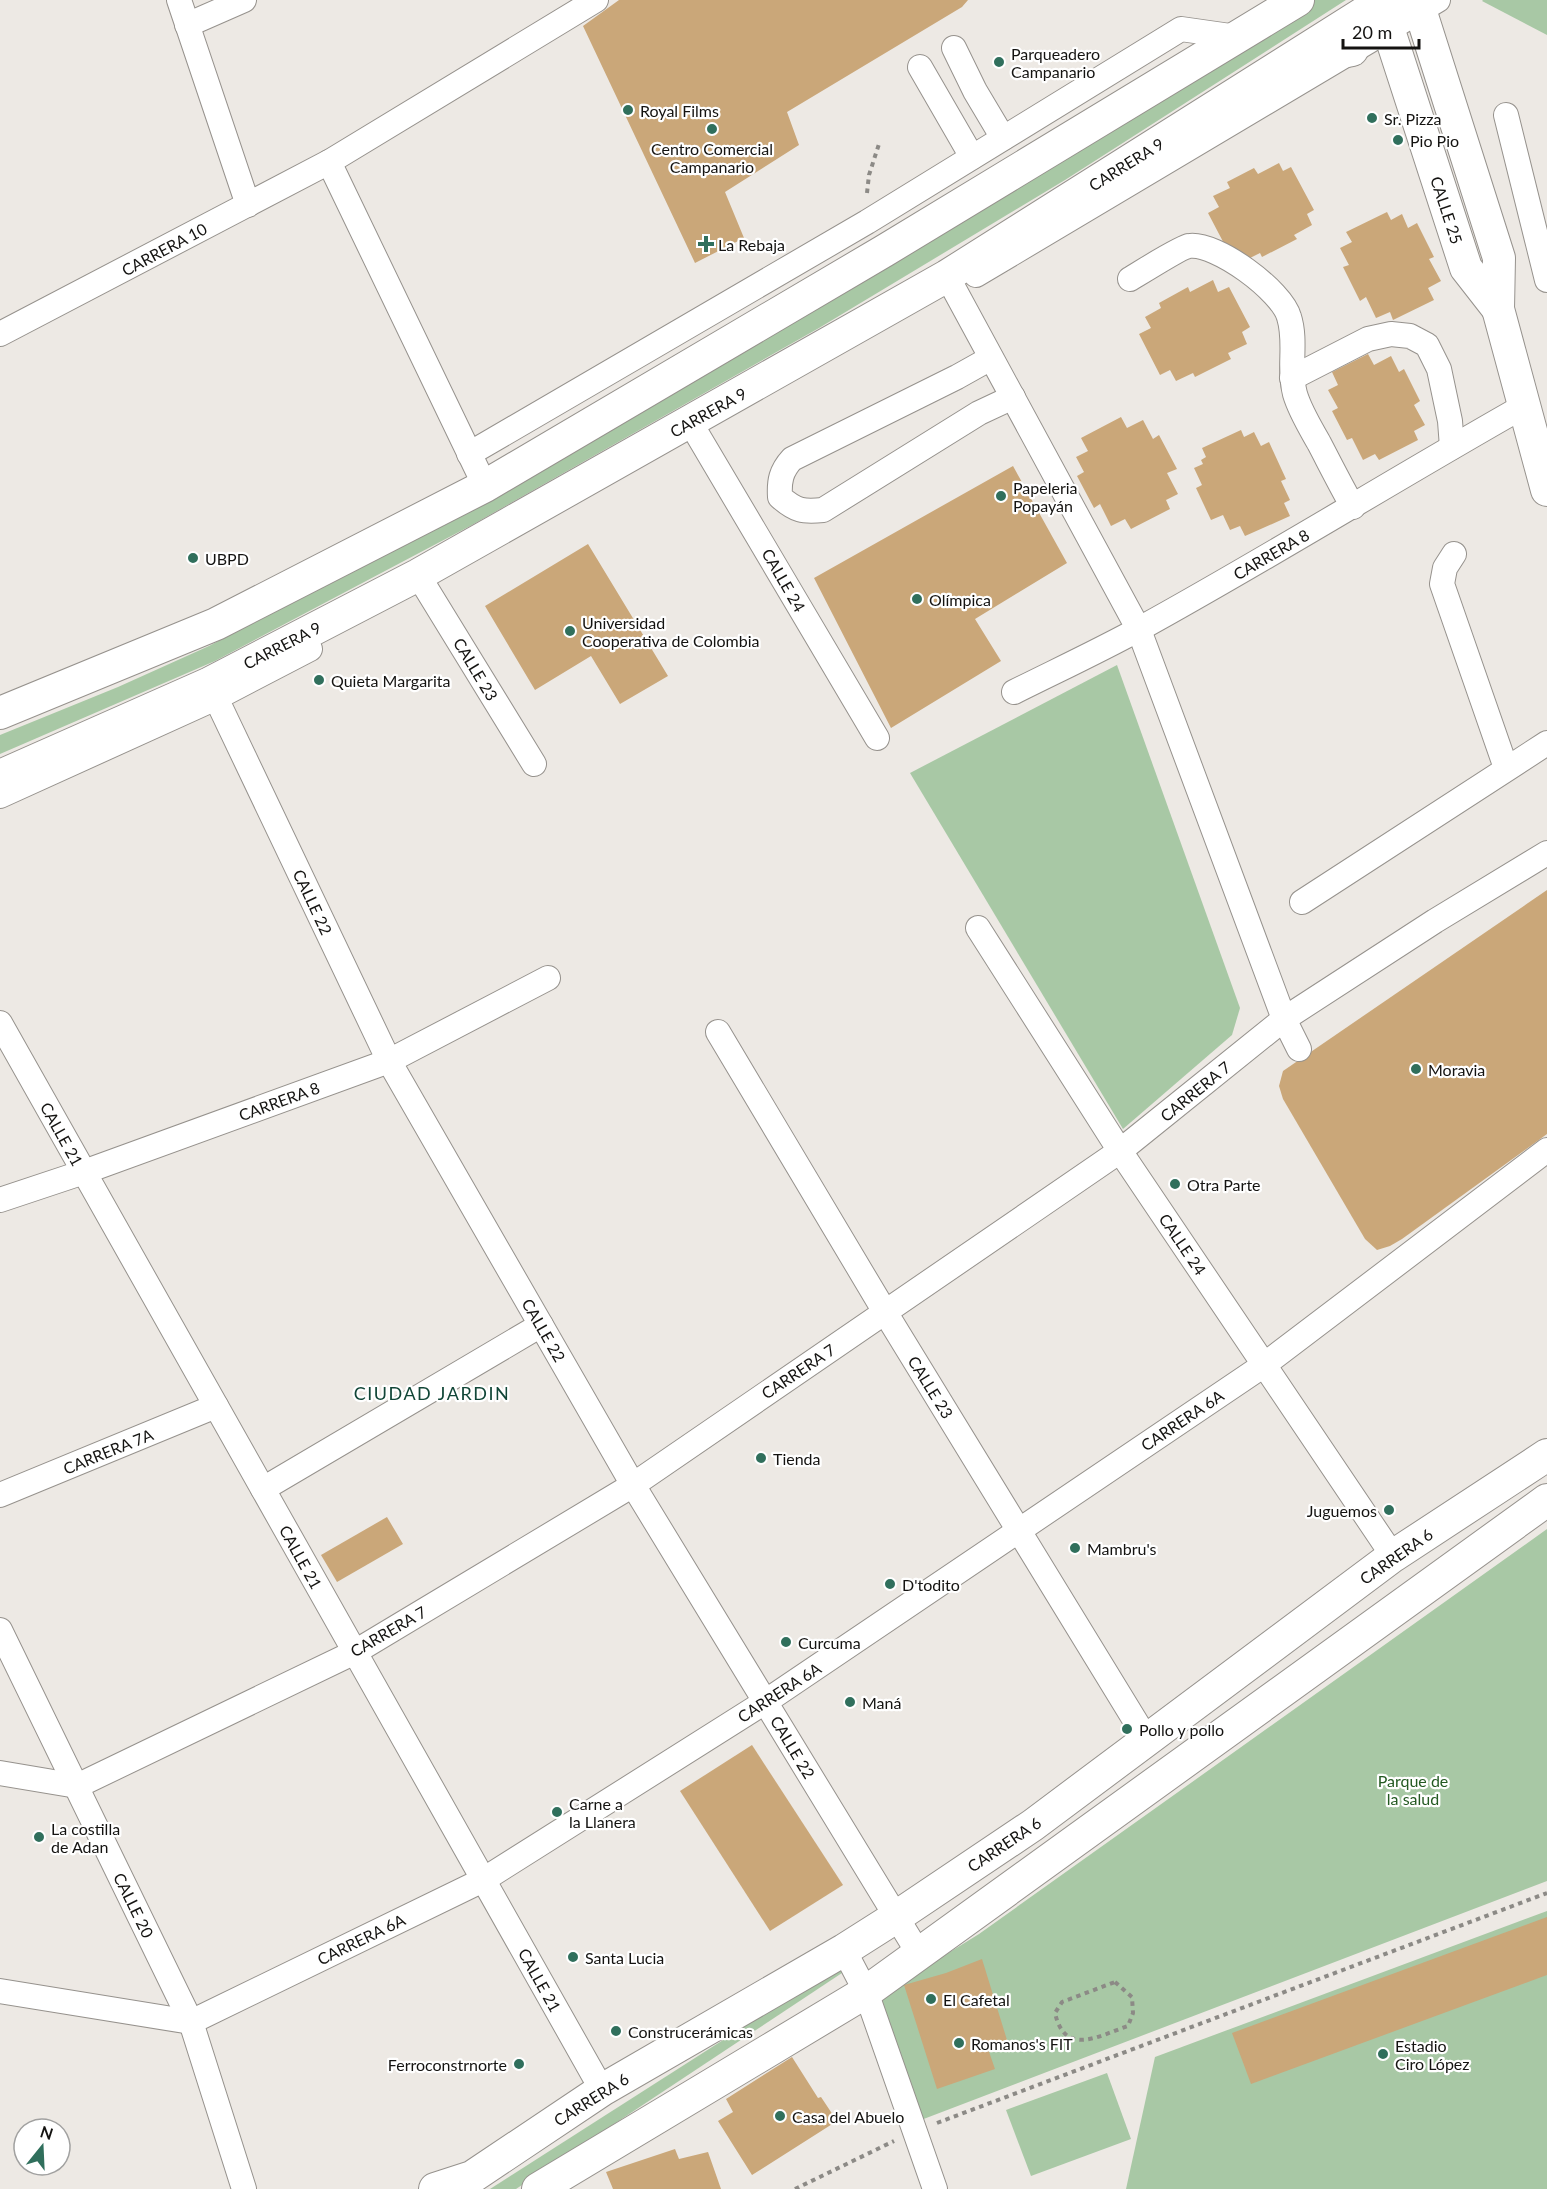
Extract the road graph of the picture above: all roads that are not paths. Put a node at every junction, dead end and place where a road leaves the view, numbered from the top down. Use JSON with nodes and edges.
{"nodes":[{"id":1,"x":179,"y":0,"type":"edge"},
{"id":2,"x":244,"y":0,"type":"edge"},
{"id":3,"x":596,"y":0,"type":"edge"},
{"id":4,"x":1298,"y":0,"type":"edge"},
{"id":5,"x":1425,"y":4,"type":"edge"},
{"id":6,"x":1256,"y":20,"type":"edge"},
{"id":7,"x":187,"y":25,"type":"junction"},
{"id":8,"x":1379,"y":25,"type":"edge"},
{"id":9,"x":954,"y":48,"type":"dead end"},
{"id":10,"x":1286,"y":63,"type":"junction"},
{"id":11,"x":920,"y":67,"type":"dead end"},
{"id":12,"x":1506,"y":115,"type":"dead end"},
{"id":13,"x":1003,"y":138,"type":"junction"},
{"id":14,"x":972,"y":158,"type":"junction"},
{"id":15,"x":328,"y":162,"type":"junction"},
{"id":16,"x":248,"y":205,"type":"junction"},
{"id":17,"x":1130,"y":279,"type":"dead end"},
{"id":18,"x":1547,"y":280,"type":"edge"},
{"id":19,"x":951,"y":282,"type":"junction"},
{"id":20,"x":1498,"y":309,"type":"junction"},
{"id":21,"x":0,"y":334,"type":"edge"},
{"id":22,"x":992,"y":358,"type":"junction"},
{"id":23,"x":1292,"y":378,"type":"junction"},
{"id":24,"x":1013,"y":397,"type":"junction"},
{"id":25,"x":1533,"y":413,"type":"edge"},
{"id":26,"x":694,"y":427,"type":"junction"},
{"id":27,"x":1452,"y":447,"type":"junction"},
{"id":28,"x":469,"y":454,"type":"junction"},
{"id":29,"x":485,"y":486,"type":"junction"},
{"id":30,"x":1547,"y":490,"type":"edge"},
{"id":31,"x":1353,"y":507,"type":"junction"},
{"id":32,"x":1454,"y":554,"type":"dead end"},
{"id":33,"x":422,"y":581,"type":"junction"},
{"id":34,"x":1138,"y":630,"type":"junction"},
{"id":35,"x":212,"y":691,"type":"junction"},
{"id":36,"x":1014,"y":692,"type":"dead end"},
{"id":37,"x":0,"y":713,"type":"edge"},
{"id":38,"x":877,"y":738,"type":"dead end"},
{"id":39,"x":1547,"y":743,"type":"edge"},
{"id":40,"x":534,"y":764,"type":"dead end"},
{"id":41,"x":1506,"y":768,"type":"junction"},
{"id":42,"x":0,"y":776,"type":"edge"},
{"id":43,"x":0,"y":796,"type":"edge"},
{"id":44,"x":1547,"y":853,"type":"edge"},
{"id":45,"x":1302,"y":902,"type":"dead end"},
{"id":46,"x":978,"y":928,"type":"dead end"},
{"id":47,"x":548,"y":978,"type":"dead end"},
{"id":48,"x":1284,"y":1019,"type":"junction"},
{"id":49,"x":0,"y":1023,"type":"edge"},
{"id":50,"x":718,"y":1032,"type":"dead end"},
{"id":51,"x":1299,"y":1049,"type":"dead end"},
{"id":52,"x":388,"y":1061,"type":"junction"},
{"id":53,"x":1547,"y":1150,"type":"edge"},
{"id":54,"x":1120,"y":1151,"type":"junction"},
{"id":55,"x":84,"y":1172,"type":"junction"},
{"id":56,"x":0,"y":1200,"type":"edge"},
{"id":57,"x":885,"y":1312,"type":"junction"},
{"id":58,"x":542,"y":1325,"type":"junction"},
{"id":59,"x":1264,"y":1365,"type":"junction"},
{"id":60,"x":216,"y":1406,"type":"junction"},
{"id":61,"x":1547,"y":1455,"type":"edge"},
{"id":62,"x":633,"y":1485,"type":"junction"},
{"id":63,"x":263,"y":1489,"type":"junction"},
{"id":64,"x":0,"y":1495,"type":"edge"},
{"id":65,"x":1547,"y":1500,"type":"edge"},
{"id":66,"x":1019,"y":1530,"type":"junction"},
{"id":67,"x":1393,"y":1556,"type":"junction"},
{"id":68,"x":0,"y":1630,"type":"edge"},
{"id":69,"x":355,"y":1652,"type":"junction"},
{"id":70,"x":765,"y":1702,"type":"junction"},
{"id":71,"x":1148,"y":1740,"type":"junction"},
{"id":72,"x":0,"y":1773,"type":"edge"},
{"id":73,"x":77,"y":1786,"type":"junction"},
{"id":74,"x":483,"y":1880,"type":"junction"},
{"id":75,"x":896,"y":1917,"type":"junction"},
{"id":76,"x":844,"y":1950,"type":"junction"},
{"id":77,"x":918,"y":1954,"type":"junction"},
{"id":78,"x":0,"y":1991,"type":"edge"},
{"id":79,"x":866,"y":1992,"type":"junction"},
{"id":80,"x":191,"y":2022,"type":"junction"},
{"id":81,"x":602,"y":2090,"type":"junction"},
{"id":82,"x":244,"y":2189,"type":"edge"},
{"id":83,"x":435,"y":2189,"type":"edge"},
{"id":84,"x":538,"y":2189,"type":"edge"},
{"id":85,"x":935,"y":2189,"type":"edge"}],
"edges":[{"from":1,"to":7,"type":"street"},
{"from":2,"to":7,"type":"street"},
{"from":3,"to":15,"type":"street","name":"CARRERA 10"},
{"from":4,"to":6,"type":"main road"},
{"from":5,"to":8,"type":"street"},
{"from":5,"to":20,"type":"main road","name":"CALLE 25"},
{"from":6,"to":13,"type":"street"},
{"from":6,"to":29,"type":"main road"},
{"from":7,"to":16,"type":"street"},
{"from":8,"to":10,"type":"main road","name":"CARRERA 9"},
{"from":8,"to":10,"type":"main road"},
{"from":8,"to":19,"type":"street"},
{"from":8,"to":20,"type":"main road","name":"CALLE 25"},
{"from":9,"to":13,"type":"street"},
{"from":10,"to":19,"type":"main road","name":"CARRERA 9"},
{"from":11,"to":14,"type":"street"},
{"from":12,"to":18,"type":"street"},
{"from":13,"to":14,"type":"street"},
{"from":14,"to":28,"type":"street"},
{"from":15,"to":16,"type":"street","name":"CARRERA 10"},
{"from":15,"to":28,"type":"street"},
{"from":16,"to":21,"type":"street","name":"CARRERA 10"},
{"from":17,"to":23,"type":"street"},
{"from":19,"to":22,"type":"street"},
{"from":19,"to":26,"type":"main road","name":"CARRERA 9"},
{"from":20,"to":25,"type":"main road","name":"CALLE 25"},
{"from":22,"to":24,"type":"street"},
{"from":22,"to":24,"type":"street"},
{"from":23,"to":27,"type":"street"},
{"from":23,"to":31,"type":"street"},
{"from":24,"to":34,"type":"street"},
{"from":25,"to":27,"type":"street","name":"CARRERA 8"},
{"from":25,"to":30,"type":"main road","name":"CALLE 25"},
{"from":26,"to":33,"type":"main road","name":"CARRERA 9"},
{"from":26,"to":38,"type":"street","name":"CALLE 24"},
{"from":27,"to":31,"type":"street","name":"CARRERA 8"},
{"from":28,"to":29,"type":"street"},
{"from":29,"to":37,"type":"main road"},
{"from":31,"to":34,"type":"street","name":"CARRERA 8"},
{"from":32,"to":41,"type":"street"},
{"from":33,"to":35,"type":"main road","name":"CARRERA 9"},
{"from":33,"to":40,"type":"street","name":"CALLE 23"},
{"from":34,"to":36,"type":"street","name":"CARRERA 8"},
{"from":34,"to":48,"type":"street"},
{"from":35,"to":42,"type":"main road","name":"CARRERA 9"},
{"from":35,"to":43,"type":"street"},
{"from":35,"to":52,"type":"street","name":"CALLE 22"},
{"from":39,"to":41,"type":"street"},
{"from":41,"to":45,"type":"street"},
{"from":44,"to":48,"type":"street","name":"CARRERA 7"},
{"from":46,"to":54,"type":"street","name":"CALLE 24"},
{"from":47,"to":52,"type":"street","name":"CARRERA 8"},
{"from":48,"to":51,"type":"street"},
{"from":48,"to":54,"type":"street","name":"CARRERA 7"},
{"from":49,"to":55,"type":"street","name":"CALLE 21"},
{"from":50,"to":57,"type":"street","name":"CALLE 23"},
{"from":52,"to":55,"type":"street","name":"CARRERA 8"},
{"from":52,"to":58,"type":"street","name":"CALLE 22"},
{"from":53,"to":59,"type":"street","name":"CARRERA 6A"},
{"from":54,"to":57,"type":"street","name":"CARRERA 7"},
{"from":54,"to":59,"type":"street","name":"CALLE 24"},
{"from":55,"to":56,"type":"street","name":"CARRERA 8"},
{"from":55,"to":60,"type":"street","name":"CALLE 21"},
{"from":57,"to":62,"type":"street","name":"CARRERA 7"},
{"from":57,"to":66,"type":"street","name":"CALLE 23"},
{"from":58,"to":62,"type":"street","name":"CALLE 22"},
{"from":58,"to":63,"type":"street"},
{"from":59,"to":66,"type":"street","name":"CARRERA 6A"},
{"from":59,"to":67,"type":"street","name":"CALLE 24"},
{"from":60,"to":63,"type":"street","name":"CALLE 21"},
{"from":60,"to":64,"type":"street","name":"CARRERA 7A"},
{"from":61,"to":67,"type":"main road","name":"CARRERA 6"},
{"from":62,"to":69,"type":"street","name":"CARRERA 7"},
{"from":62,"to":70,"type":"street","name":"CALLE 22"},
{"from":63,"to":69,"type":"street","name":"CALLE 21"},
{"from":65,"to":77,"type":"main road"},
{"from":66,"to":70,"type":"street","name":"CARRERA 6A"},
{"from":66,"to":71,"type":"street","name":"CALLE 23"},
{"from":67,"to":71,"type":"main road","name":"CARRERA 6"},
{"from":68,"to":73,"type":"street","name":"CALLE 20"},
{"from":69,"to":73,"type":"street","name":"CARRERA 7"},
{"from":69,"to":74,"type":"street","name":"CALLE 21"},
{"from":70,"to":74,"type":"street","name":"CARRERA 6A"},
{"from":70,"to":75,"type":"street","name":"CALLE 22"},
{"from":71,"to":75,"type":"main road","name":"CARRERA 6"},
{"from":72,"to":73,"type":"street"},
{"from":73,"to":80,"type":"street","name":"CALLE 20"},
{"from":74,"to":80,"type":"street","name":"CARRERA 6A"},
{"from":74,"to":81,"type":"street","name":"CALLE 21"},
{"from":75,"to":76,"type":"main road","name":"CARRERA 6"},
{"from":75,"to":77,"type":"street","name":"CALLE 22"},
{"from":76,"to":79,"type":"street"},
{"from":76,"to":81,"type":"main road","name":"CARRERA 6"},
{"from":77,"to":79,"type":"main road"},
{"from":78,"to":80,"type":"street"},
{"from":79,"to":84,"type":"main road"},
{"from":79,"to":85,"type":"street"},
{"from":80,"to":82,"type":"street","name":"CALLE 20"},
{"from":81,"to":83,"type":"main road","name":"CARRERA 6"}]}
